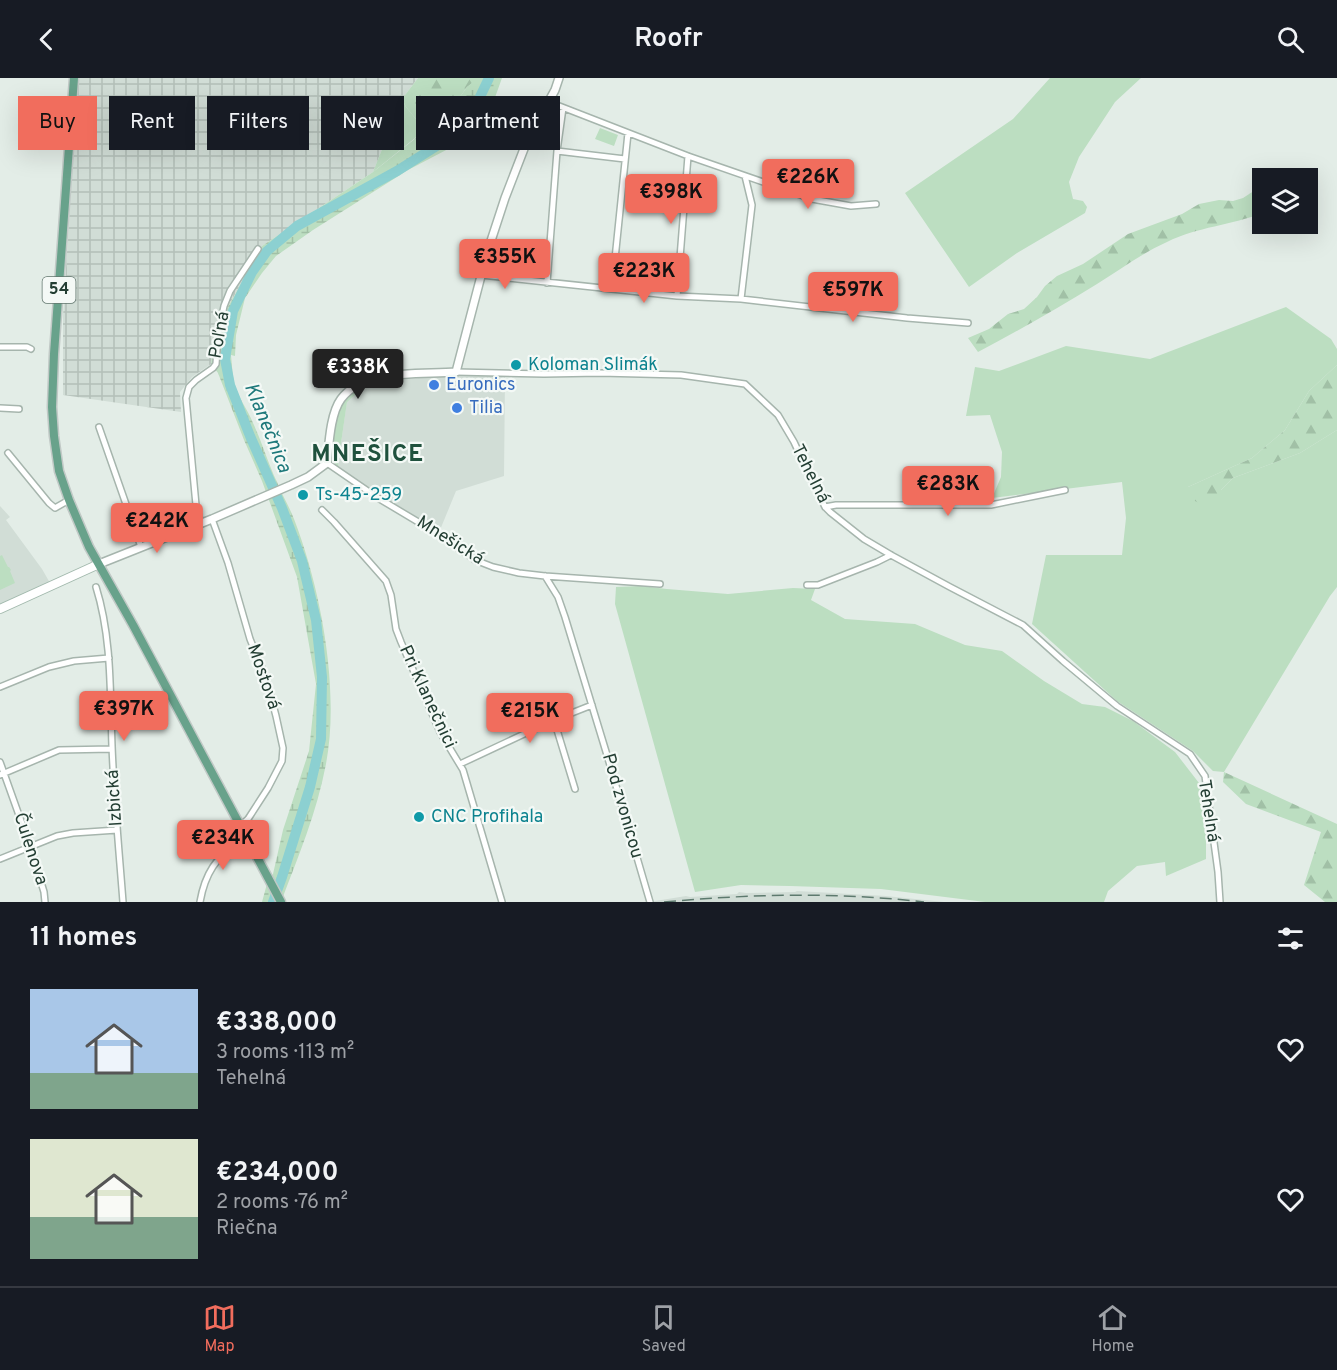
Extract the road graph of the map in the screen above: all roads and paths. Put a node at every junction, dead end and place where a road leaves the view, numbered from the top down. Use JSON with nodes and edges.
{"nodes":[{"id":1,"x":74,"y":78,"type":"edge"},
{"id":2,"x":559,"y":78,"type":"edge"},
{"id":3,"x":552,"y":96,"type":"edge"},
{"id":4,"x":560,"y":107,"type":"edge"},
{"id":5,"x":563,"y":108,"type":"junction"},
{"id":6,"x":628,"y":133,"type":"junction"},
{"id":7,"x":523,"y":150,"type":"edge"},
{"id":8,"x":557,"y":151,"type":"junction"},
{"id":9,"x":688,"y":156,"type":"junction"},
{"id":10,"x":625,"y":159,"type":"junction"},
{"id":11,"x":745,"y":176,"type":"junction"},
{"id":12,"x":876,"y":204,"type":"dead end"},
{"id":13,"x":258,"y":249,"type":"dead end"},
{"id":14,"x":481,"y":275,"type":"junction"},
{"id":15,"x":548,"y":283,"type":"junction"},
{"id":16,"x":612,"y":288,"type":"junction"},
{"id":17,"x":677,"y":296,"type":"junction"},
{"id":18,"x":741,"y":299,"type":"junction"},
{"id":19,"x":968,"y":323,"type":"dead end"},
{"id":20,"x":0,"y":347,"type":"edge"},
{"id":21,"x":31,"y":349,"type":"dead end"},
{"id":22,"x":456,"y":372,"type":"junction"},
{"id":23,"x":0,"y":408,"type":"edge"},
{"id":24,"x":19,"y":409,"type":"dead end"},
{"id":25,"x":99,"y":427,"type":"dead end"},
{"id":26,"x":8,"y":453,"type":"dead end"},
{"id":27,"x":327,"y":463,"type":"junction"},
{"id":28,"x":1065,"y":490,"type":"dead end"},
{"id":29,"x":69,"y":500,"type":"junction"},
{"id":30,"x":825,"y":507,"type":"junction"},
{"id":31,"x":322,"y":510,"type":"dead end"},
{"id":32,"x":212,"y":519,"type":"junction"},
{"id":33,"x":201,"y":524,"type":"junction"},
{"id":34,"x":141,"y":547,"type":"junction"},
{"id":35,"x":891,"y":555,"type":"junction"},
{"id":36,"x":99,"y":564,"type":"junction"},
{"id":37,"x":545,"y":576,"type":"junction"},
{"id":38,"x":660,"y":584,"type":"dead end"},
{"id":39,"x":807,"y":585,"type":"dead end"},
{"id":40,"x":96,"y":587,"type":"dead end"},
{"id":41,"x":0,"y":609,"type":"edge"},
{"id":42,"x":109,"y":658,"type":"junction"},
{"id":43,"x":0,"y":687,"type":"edge"},
{"id":44,"x":592,"y":705,"type":"junction"},
{"id":45,"x":554,"y":720,"type":"junction"},
{"id":46,"x":112,"y":749,"type":"junction"},
{"id":47,"x":0,"y":762,"type":"edge"},
{"id":48,"x":460,"y":764,"type":"junction"},
{"id":49,"x":2,"y":775,"type":"edge"},
{"id":50,"x":575,"y":789,"type":"dead end"},
{"id":51,"x":117,"y":830,"type":"junction"},
{"id":52,"x":242,"y":830,"type":"junction"},
{"id":53,"x":30,"y":846,"type":"junction"},
{"id":54,"x":0,"y":858,"type":"edge"},
{"id":55,"x":45,"y":902,"type":"edge"},
{"id":56,"x":123,"y":902,"type":"edge"},
{"id":57,"x":200,"y":902,"type":"edge"},
{"id":58,"x":281,"y":902,"type":"edge"},
{"id":59,"x":502,"y":902,"type":"edge"},
{"id":60,"x":650,"y":902,"type":"edge"},
{"id":61,"x":1220,"y":902,"type":"edge"}],
"edges":[{"from":1,"to":29,"type":"main road","number":"54"},
{"from":2,"to":3,"type":"street"},
{"from":4,"to":5,"type":"street"},
{"from":5,"to":6,"type":"street"},
{"from":5,"to":8,"type":"street"},
{"from":6,"to":9,"type":"street"},
{"from":6,"to":10,"type":"street"},
{"from":7,"to":14,"type":"street"},
{"from":8,"to":10,"type":"street"},
{"from":8,"to":15,"type":"street"},
{"from":9,"to":11,"type":"street"},
{"from":9,"to":17,"type":"street"},
{"from":10,"to":16,"type":"street"},
{"from":11,"to":12,"type":"street"},
{"from":11,"to":18,"type":"street"},
{"from":13,"to":33,"type":"street","name":"Poľná"},
{"from":14,"to":15,"type":"street"},
{"from":14,"to":22,"type":"street"},
{"from":15,"to":16,"type":"street"},
{"from":16,"to":17,"type":"street"},
{"from":17,"to":18,"type":"street"},
{"from":18,"to":19,"type":"street"},
{"from":20,"to":21,"type":"street"},
{"from":22,"to":27,"type":"street","name":"Tehelná"},
{"from":22,"to":30,"type":"street","name":"Tehelná"},
{"from":23,"to":24,"type":"street"},
{"from":25,"to":34,"type":"street"},
{"from":26,"to":29,"type":"street"},
{"from":27,"to":32,"type":"street"},
{"from":27,"to":37,"type":"street","name":"Mnešická"},
{"from":28,"to":30,"type":"street"},
{"from":29,"to":36,"type":"main road","number":"54"},
{"from":30,"to":35,"type":"street","name":"Tehelná"},
{"from":31,"to":48,"type":"street","name":"Pri Klanečnici"},
{"from":32,"to":33,"type":"street"},
{"from":32,"to":52,"type":"street","name":"Mostová"},
{"from":33,"to":34,"type":"street"},
{"from":34,"to":36,"type":"street"},
{"from":35,"to":39,"type":"street"},
{"from":35,"to":61,"type":"street","name":"Tehelná"},
{"from":36,"to":41,"type":"main road"},
{"from":36,"to":52,"type":"main road","number":"54"},
{"from":37,"to":38,"type":"street","name":"Mnešická"},
{"from":37,"to":44,"type":"street","name":"Pod zvonicou"},
{"from":40,"to":42,"type":"street","name":"Izbická"},
{"from":42,"to":43,"type":"street"},
{"from":42,"to":46,"type":"street","name":"Izbická"},
{"from":44,"to":45,"type":"street"},
{"from":44,"to":60,"type":"street","name":"Pod zvonicou"},
{"from":45,"to":48,"type":"street"},
{"from":45,"to":50,"type":"street"},
{"from":46,"to":49,"type":"street"},
{"from":46,"to":51,"type":"street","name":"Izbická"},
{"from":47,"to":49,"type":"street","name":"Čulenova"},
{"from":48,"to":59,"type":"street","name":"Pri Klanečnici"},
{"from":49,"to":53,"type":"street","name":"Čulenova"},
{"from":51,"to":53,"type":"street"},
{"from":51,"to":56,"type":"street","name":"Izbická"},
{"from":52,"to":57,"type":"street","name":"Mostová"},
{"from":52,"to":58,"type":"main road","number":"54"},
{"from":53,"to":54,"type":"street"},
{"from":53,"to":55,"type":"street","name":"Čulenova"}]}
